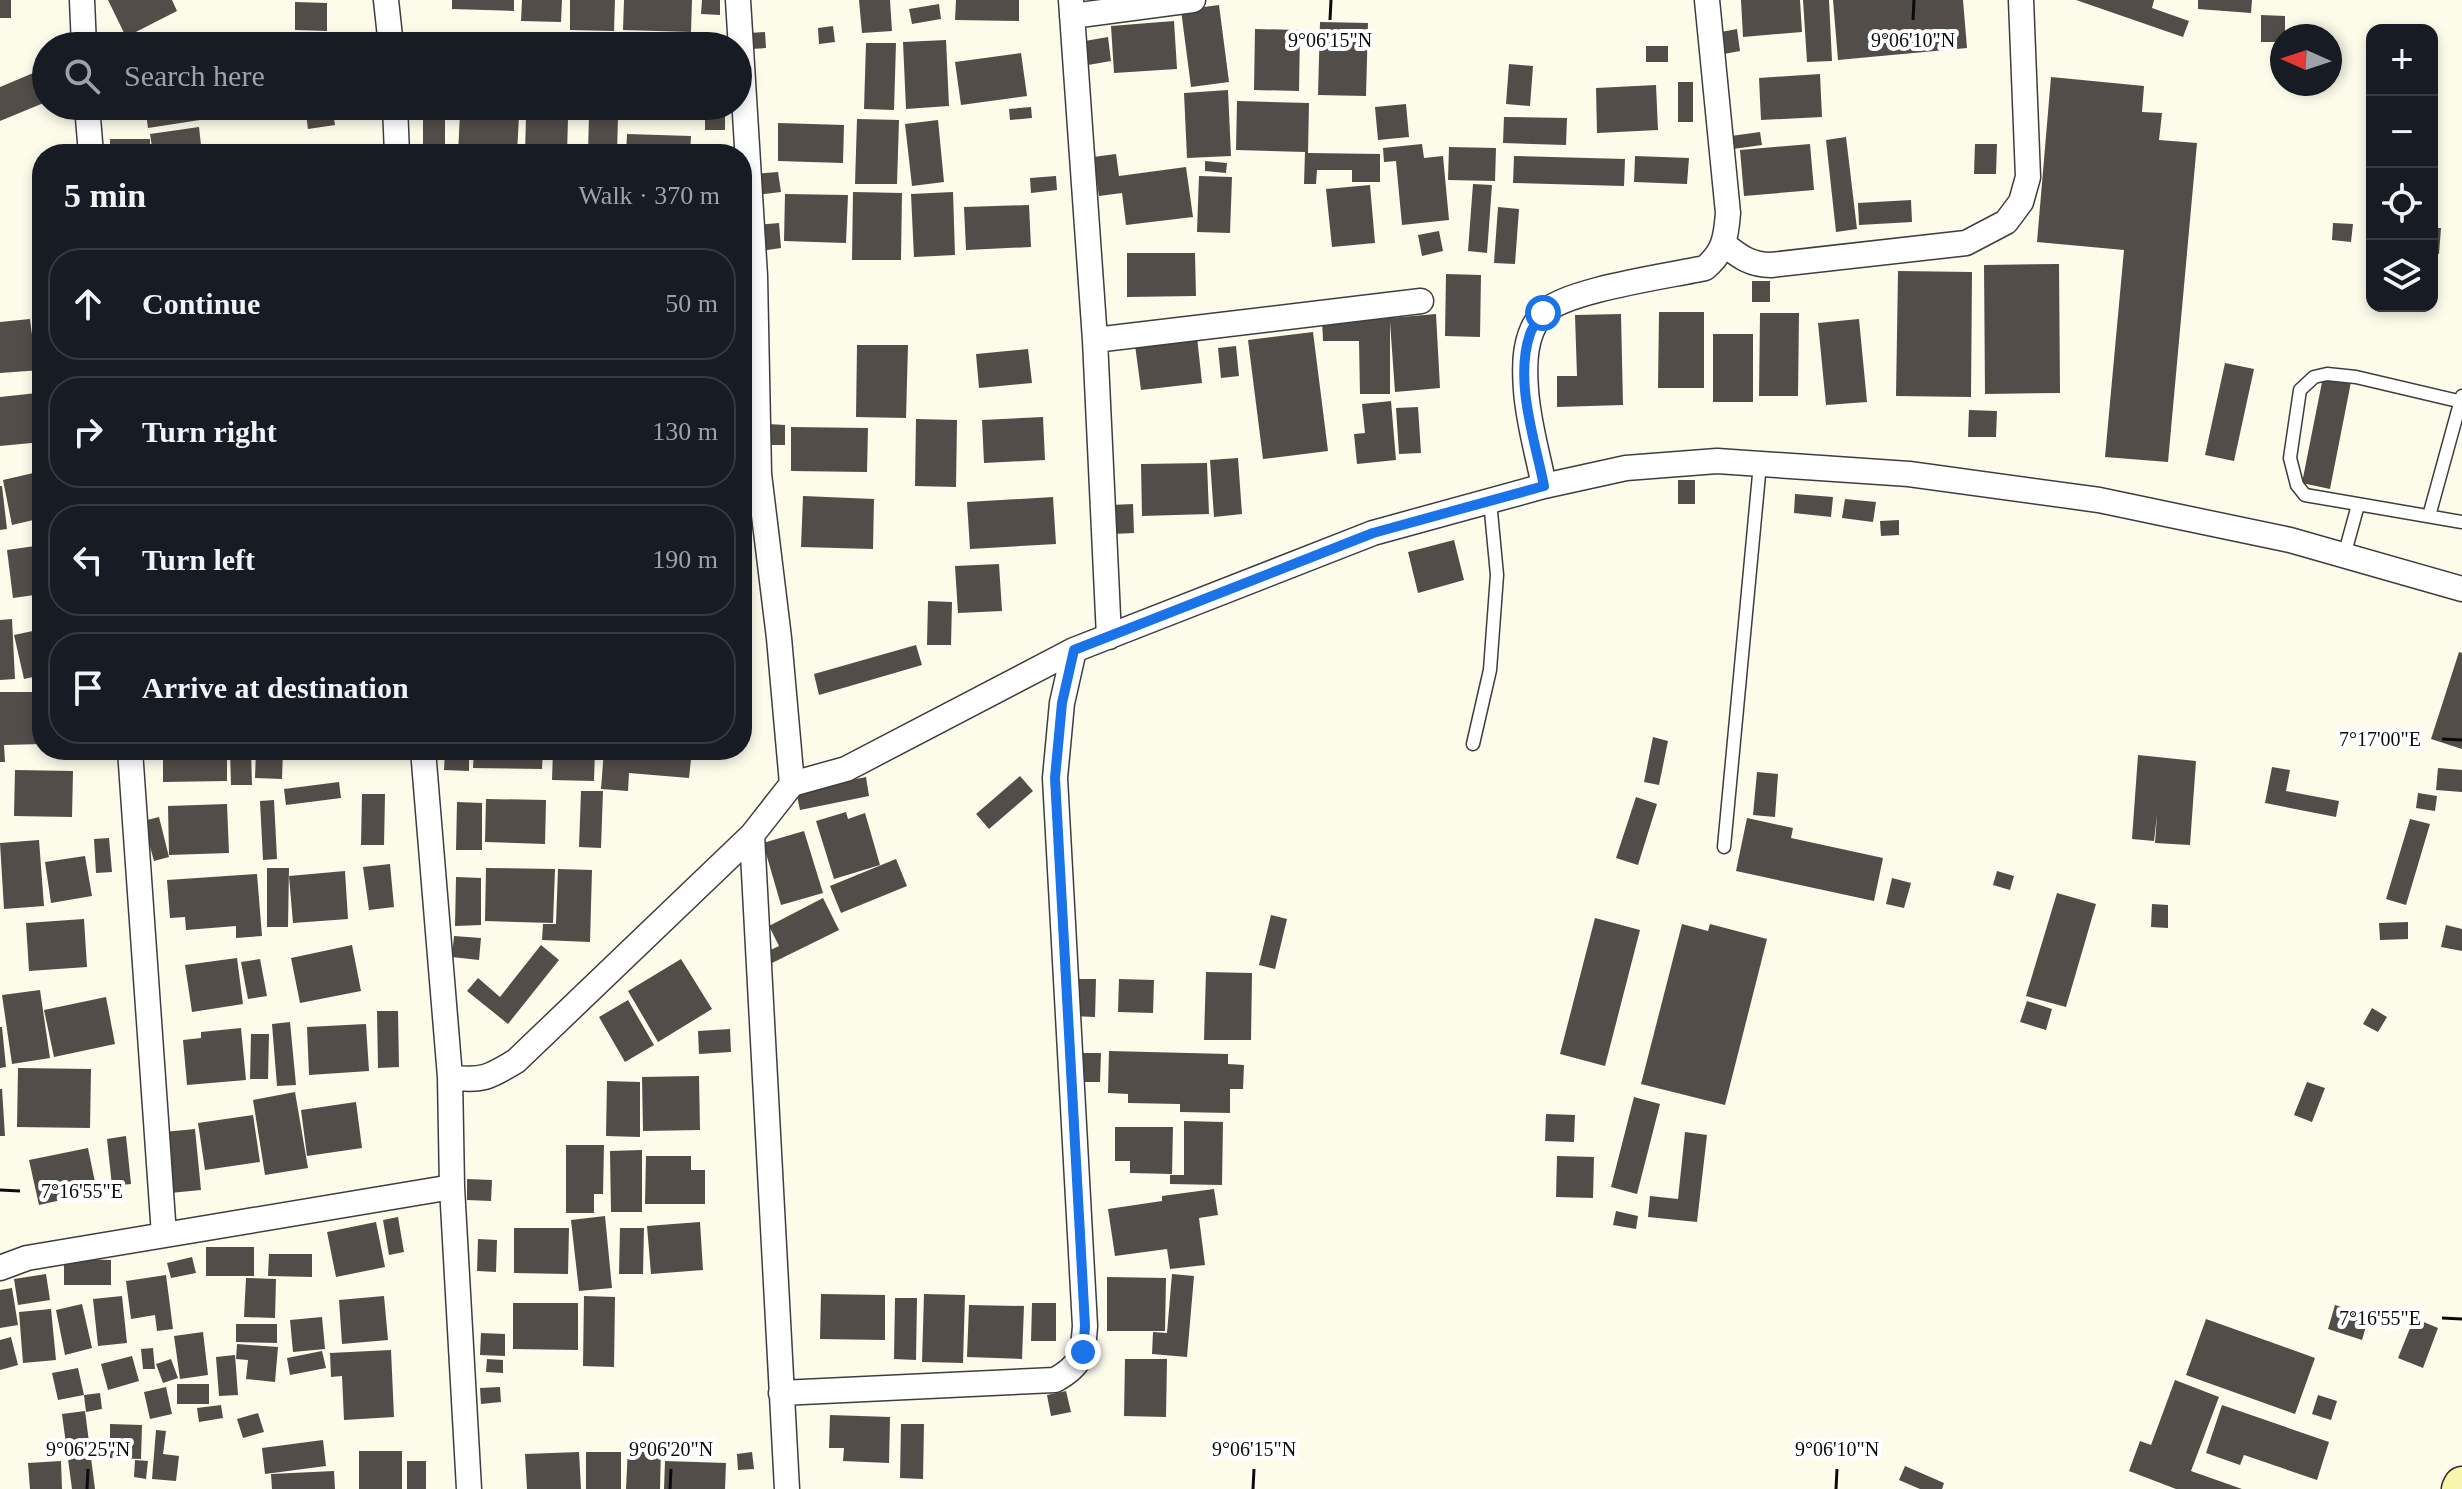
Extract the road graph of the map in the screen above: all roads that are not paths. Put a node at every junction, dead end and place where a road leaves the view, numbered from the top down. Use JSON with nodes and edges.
{"nodes":[{"id":1,"x":82,"y":0,"type":"edge"},
{"id":2,"x":386,"y":0,"type":"edge"},
{"id":3,"x":738,"y":0,"type":"edge"},
{"id":4,"x":1193,"y":0,"type":"edge"},
{"id":5,"x":1707,"y":0,"type":"edge"},
{"id":6,"x":2021,"y":0,"type":"edge"},
{"id":7,"x":1072,"y":8,"type":"edge"},
{"id":8,"x":83,"y":32,"type":"edge"},
{"id":9,"x":389,"y":32,"type":"edge"},
{"id":10,"x":740,"y":32,"type":"edge"},
{"id":11,"x":88,"y":120,"type":"edge"},
{"id":12,"x":396,"y":120,"type":"edge"},
{"id":13,"x":745,"y":120,"type":"edge"},
{"id":14,"x":90,"y":144,"type":"edge"},
{"id":15,"x":397,"y":144,"type":"edge"},
{"id":16,"x":747,"y":144,"type":"edge"},
{"id":17,"x":752,"y":227,"type":"edge"},
{"id":18,"x":1725,"y":245,"type":"junction"},
{"id":19,"x":1421,"y":301,"type":"dead end"},
{"id":20,"x":1095,"y":340,"type":"junction"},
{"id":21,"x":2461,"y":400,"type":"edge"},
{"id":22,"x":1760,"y":464,"type":"junction"},
{"id":23,"x":1544,"y":486,"type":"junction"},
{"id":24,"x":1490,"y":501,"type":"junction"},
{"id":25,"x":2358,"y":505,"type":"junction"},
{"id":26,"x":2429,"y":516,"type":"junction"},
{"id":27,"x":2462,"y":522,"type":"edge"},
{"id":28,"x":2344,"y":556,"type":"junction"},
{"id":29,"x":2462,"y":589,"type":"edge"},
{"id":30,"x":1109,"y":637,"type":"junction"},
{"id":31,"x":1074,"y":650,"type":"junction"},
{"id":32,"x":1473,"y":744,"type":"dead end"},
{"id":33,"x":131,"y":760,"type":"edge"},
{"id":34,"x":424,"y":760,"type":"edge"},
{"id":35,"x":792,"y":784,"type":"junction"},
{"id":36,"x":752,"y":835,"type":"junction"},
{"id":37,"x":1724,"y":847,"type":"dead end"},
{"id":38,"x":450,"y":1077,"type":"junction"},
{"id":39,"x":452,"y":1187,"type":"junction"},
{"id":40,"x":164,"y":1235,"type":"junction"},
{"id":41,"x":0,"y":1268,"type":"edge"},
{"id":42,"x":781,"y":1393,"type":"junction"},
{"id":43,"x":469,"y":1489,"type":"edge"},
{"id":44,"x":787,"y":1489,"type":"edge"}],
"edges":[{"from":1,"to":8,"type":"street"},
{"from":2,"to":9,"type":"street"},
{"from":3,"to":10,"type":"street"},
{"from":4,"to":7,"type":"street"},
{"from":5,"to":18,"type":"street"},
{"from":6,"to":18,"type":"street"},
{"from":7,"to":20,"type":"street"},
{"from":11,"to":14,"type":"street"},
{"from":12,"to":15,"type":"street"},
{"from":13,"to":16,"type":"street"},
{"from":17,"to":35,"type":"street"},
{"from":18,"to":23,"type":"street"},
{"from":19,"to":20,"type":"street"},
{"from":20,"to":30,"type":"street"},
{"from":21,"to":25,"type":"lane"},
{"from":21,"to":26,"type":"lane"},
{"from":22,"to":23,"type":"street"},
{"from":22,"to":28,"type":"street"},
{"from":22,"to":37,"type":"lane"},
{"from":23,"to":24,"type":"street"},
{"from":24,"to":30,"type":"street"},
{"from":24,"to":32,"type":"lane"},
{"from":25,"to":26,"type":"lane"},
{"from":25,"to":28,"type":"lane"},
{"from":26,"to":27,"type":"lane"},
{"from":28,"to":29,"type":"street"},
{"from":30,"to":31,"type":"street"},
{"from":31,"to":35,"type":"street"},
{"from":31,"to":42,"type":"street"},
{"from":33,"to":40,"type":"street"},
{"from":34,"to":38,"type":"street"},
{"from":35,"to":36,"type":"street"},
{"from":36,"to":38,"type":"street"},
{"from":36,"to":42,"type":"street"},
{"from":38,"to":39,"type":"street"},
{"from":39,"to":40,"type":"street"},
{"from":39,"to":43,"type":"street"},
{"from":40,"to":41,"type":"street"},
{"from":42,"to":44,"type":"street"}]}
